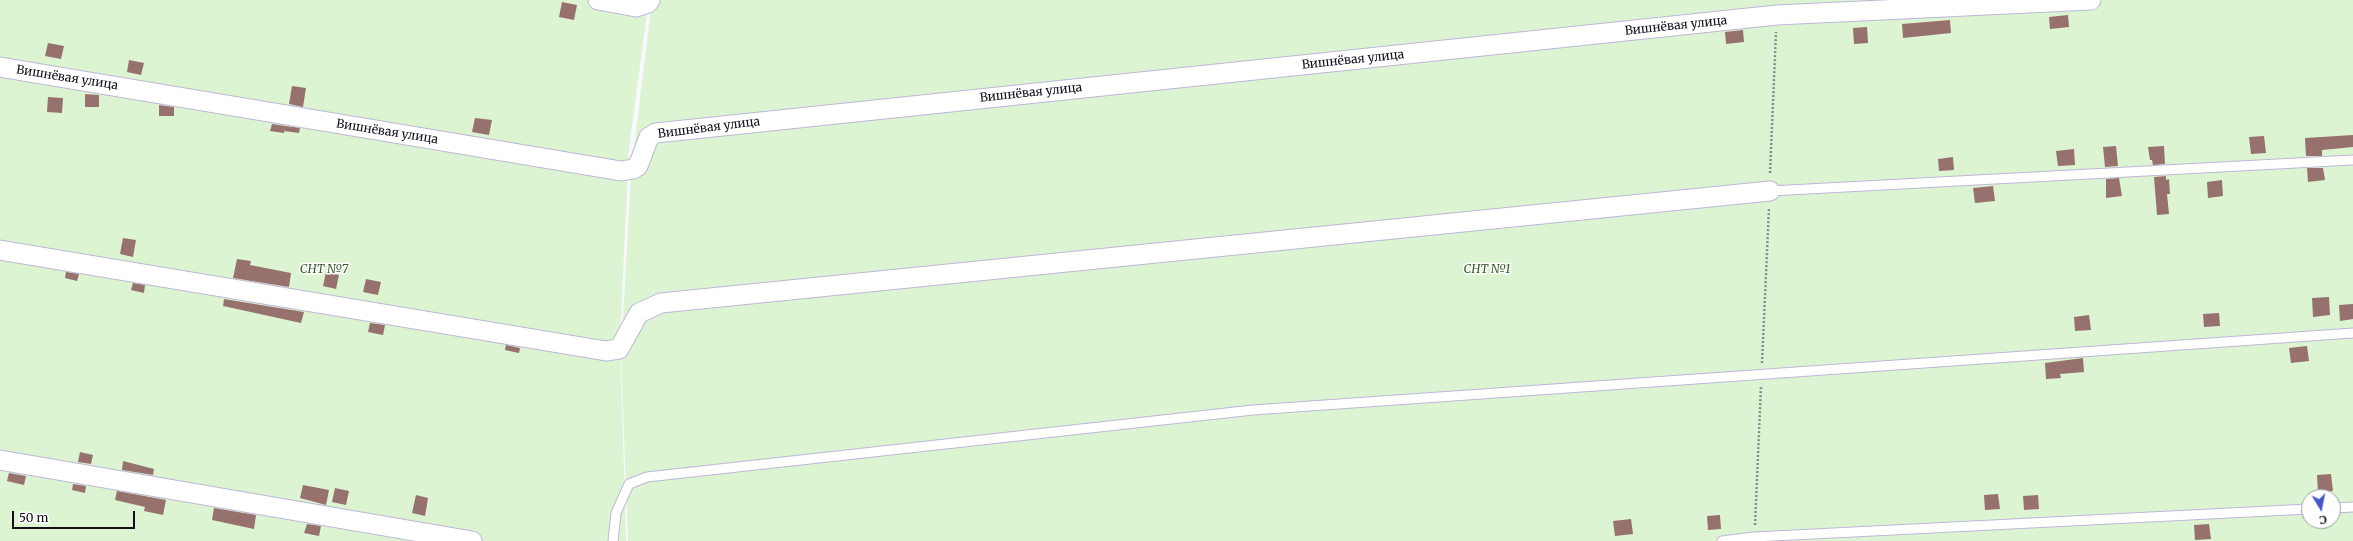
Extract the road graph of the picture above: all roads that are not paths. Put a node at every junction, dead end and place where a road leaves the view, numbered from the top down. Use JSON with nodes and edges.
{"nodes":[{"id":1,"x":598,"y":0,"type":"edge"},
{"id":2,"x":650,"y":0,"type":"edge"},
{"id":3,"x":2091,"y":0,"type":"edge"},
{"id":4,"x":0,"y":67,"type":"edge"},
{"id":5,"x":2353,"y":160,"type":"edge"},
{"id":6,"x":1770,"y":191,"type":"joint"},
{"id":7,"x":0,"y":250,"type":"edge"},
{"id":8,"x":2353,"y":333,"type":"edge"},
{"id":9,"x":0,"y":460,"type":"edge"},
{"id":10,"x":2353,"y":507,"type":"edge"},
{"id":11,"x":2341,"y":508,"type":"edge"},
{"id":12,"x":2301,"y":509,"type":"edge"},
{"id":13,"x":410,"y":536,"type":"edge"},
{"id":14,"x":472,"y":541,"type":"edge"},
{"id":15,"x":613,"y":541,"type":"edge"},
{"id":16,"x":1722,"y":541,"type":"edge"}],
"edges":[{"from":1,"to":2,"type":"street"},
{"from":3,"to":4,"type":"street","name":"Вишнёвая улица"},
{"from":5,"to":6,"type":"lane"},
{"from":6,"to":7,"type":"street"},
{"from":8,"to":15,"type":"lane"},
{"from":9,"to":13,"type":"street"},
{"from":10,"to":11,"type":"lane"},
{"from":12,"to":16,"type":"lane"},
{"from":13,"to":14,"type":"street"}]}
